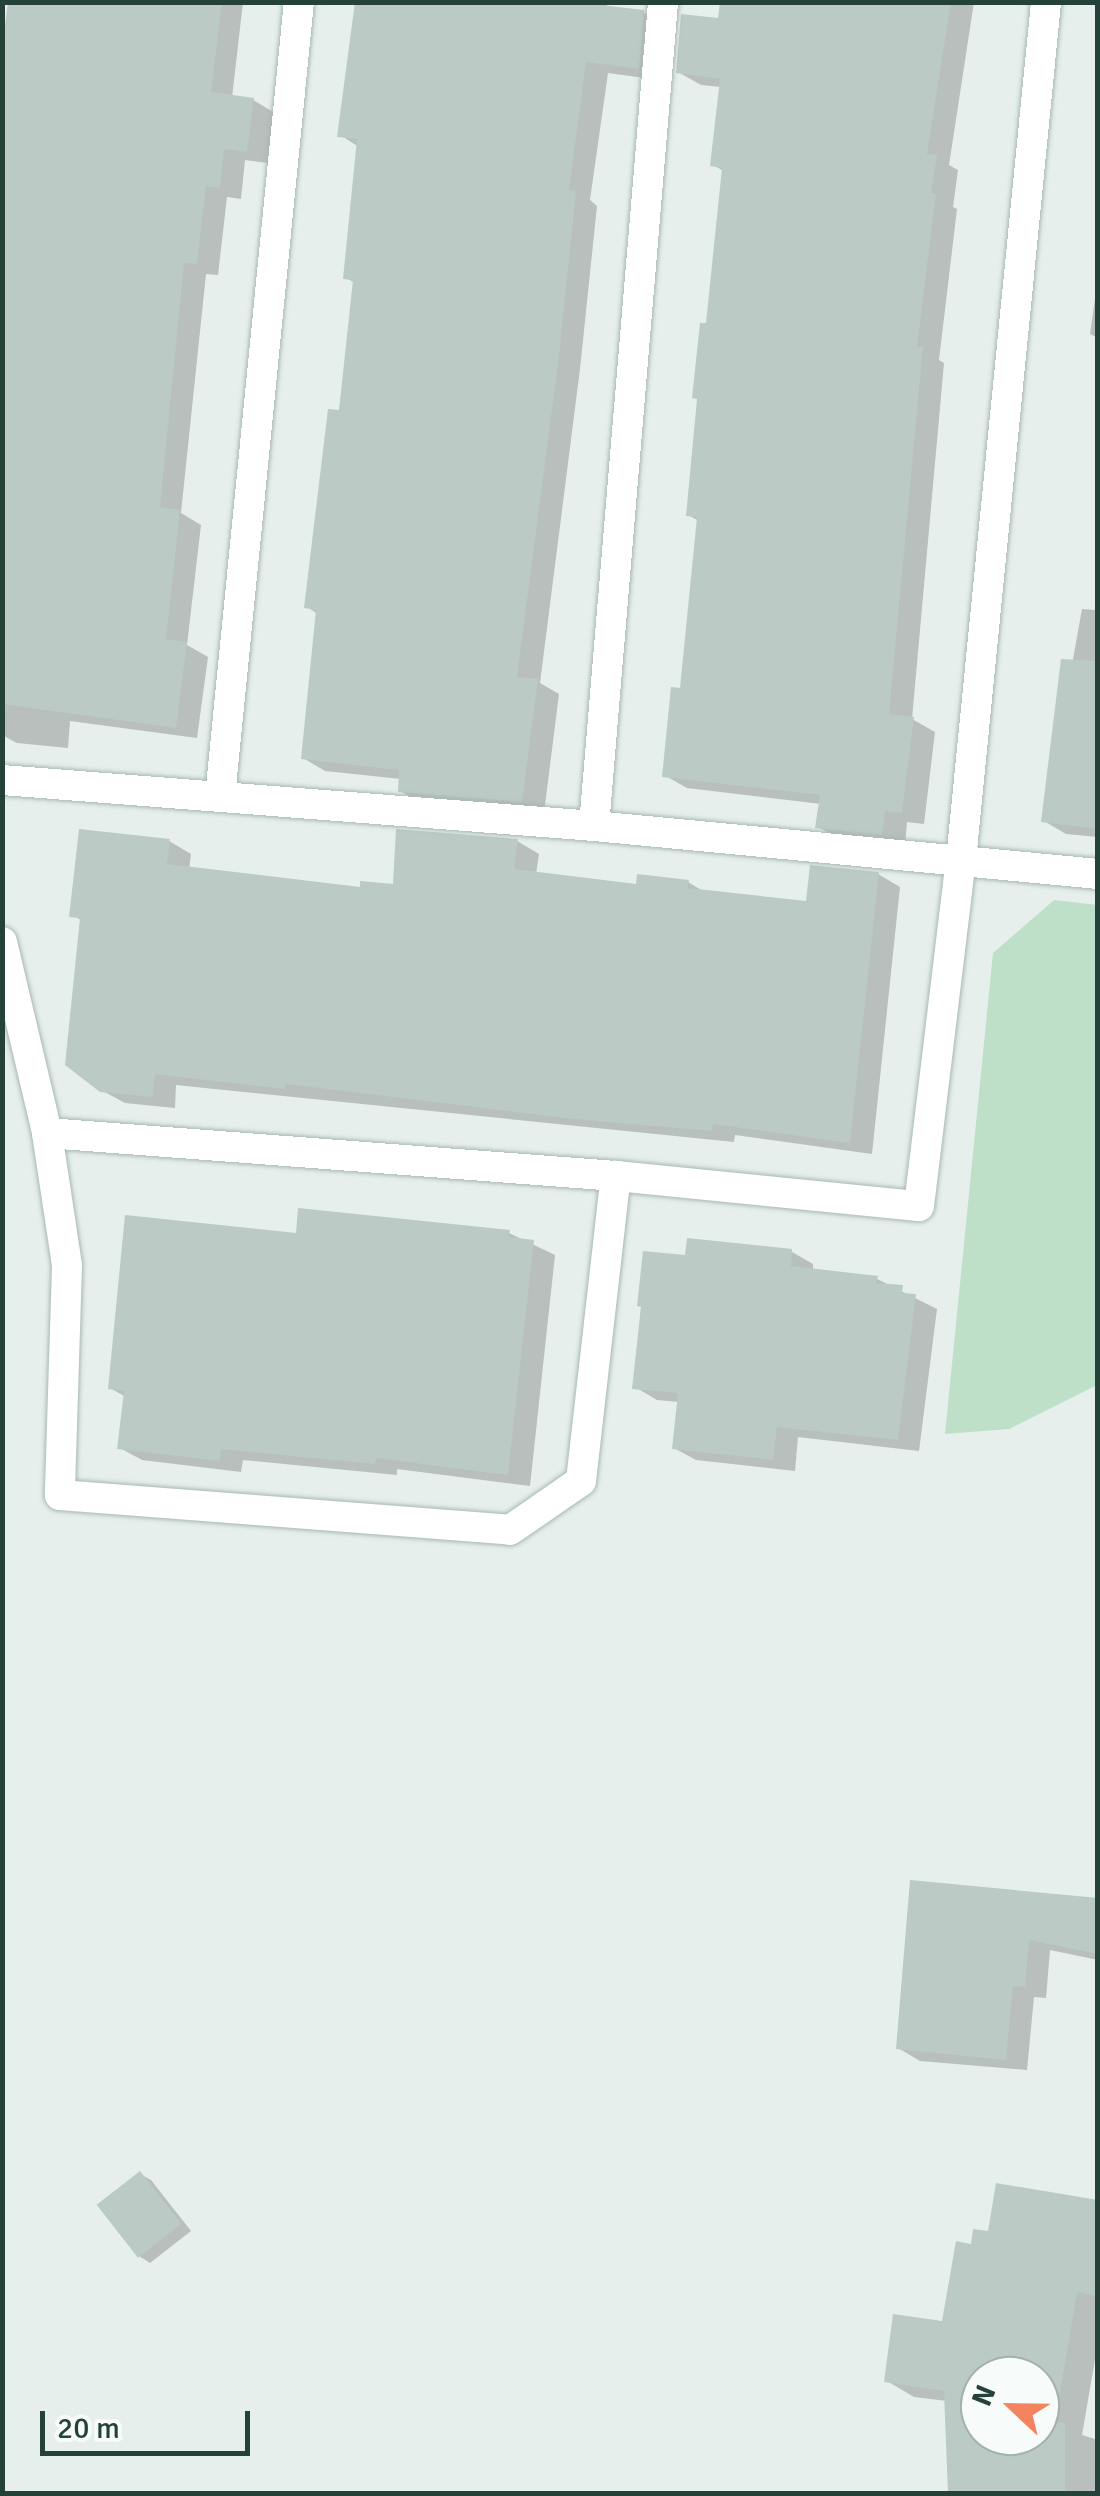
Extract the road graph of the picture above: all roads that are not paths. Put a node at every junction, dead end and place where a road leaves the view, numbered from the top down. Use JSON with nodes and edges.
{"nodes":[{"id":1,"x":299,"y":2,"type":"edge"},
{"id":2,"x":663,"y":2,"type":"edge"},
{"id":3,"x":1046,"y":2,"type":"edge"},
{"id":4,"x":2,"y":780,"type":"edge"},
{"id":5,"x":220,"y":797,"type":"junction"},
{"id":6,"x":594,"y":826,"type":"junction"},
{"id":7,"x":961,"y":860,"type":"junction"},
{"id":8,"x":1098,"y":874,"type":"edge"},
{"id":9,"x":2,"y":942,"type":"edge"},
{"id":10,"x":47,"y":1132,"type":"junction"},
{"id":11,"x":616,"y":1176,"type":"junction"}],
"edges":[{"from":1,"to":5,"type":"street"},
{"from":2,"to":6,"type":"street"},
{"from":3,"to":7,"type":"street"},
{"from":4,"to":5,"type":"street"},
{"from":5,"to":6,"type":"street"},
{"from":6,"to":7,"type":"street"},
{"from":7,"to":8,"type":"street"},
{"from":7,"to":11,"type":"street"},
{"from":9,"to":10,"type":"street"},
{"from":10,"to":11,"type":"street"},
{"from":10,"to":11,"type":"street"}]}
